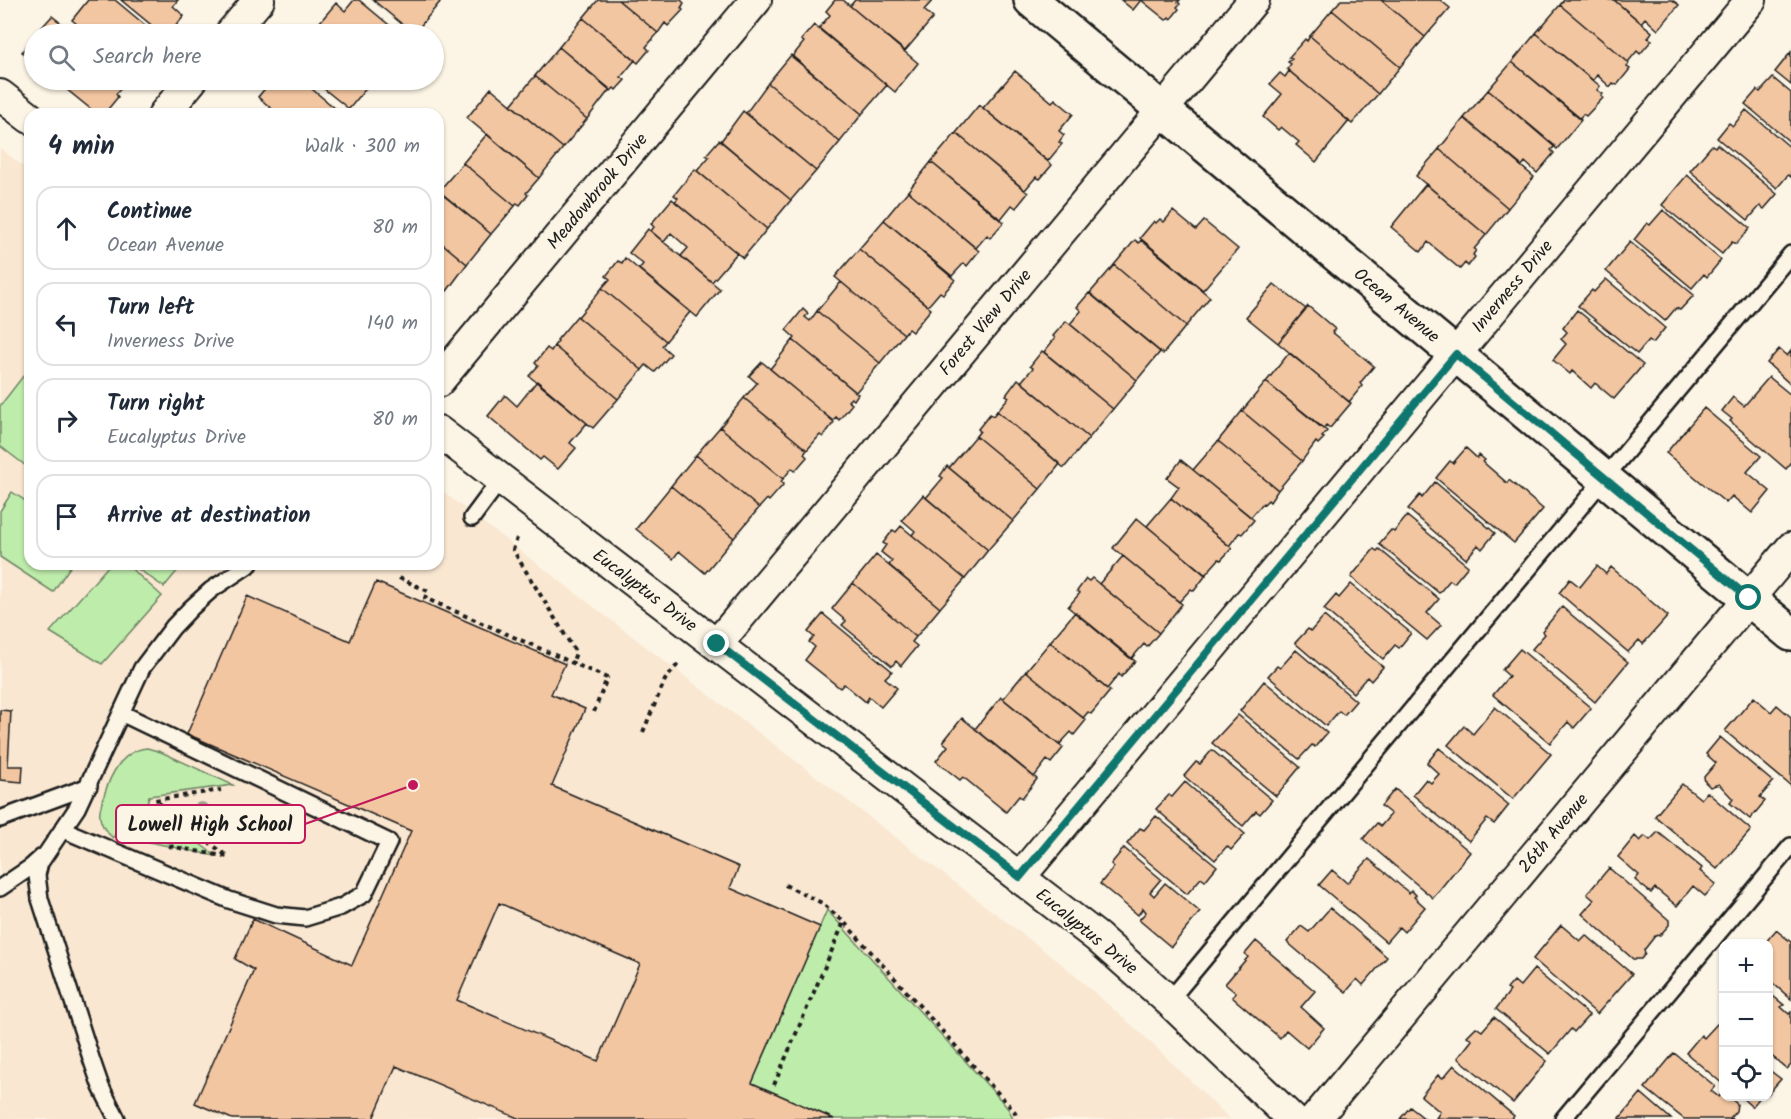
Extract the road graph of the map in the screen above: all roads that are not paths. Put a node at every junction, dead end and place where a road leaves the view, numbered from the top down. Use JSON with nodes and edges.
{"nodes":[{"id":1,"x":259,"y":0,"type":"edge"},
{"id":2,"x":756,"y":0,"type":"edge"},
{"id":3,"x":1031,"y":0,"type":"edge"},
{"id":4,"x":1254,"y":0,"type":"edge"},
{"id":5,"x":1751,"y":0,"type":"edge"},
{"id":6,"x":239,"y":24,"type":"edge"},
{"id":7,"x":184,"y":90,"type":"edge"},
{"id":8,"x":0,"y":95,"type":"edge"},
{"id":9,"x":169,"y":108,"type":"edge"},
{"id":10,"x":1163,"y":109,"type":"junction"},
{"id":11,"x":24,"y":113,"type":"edge"},
{"id":12,"x":1791,"y":254,"type":"edge"},
{"id":13,"x":1456,"y":354,"type":"junction"},
{"id":14,"x":444,"y":375,"type":"edge"},
{"id":15,"x":444,"y":436,"type":"edge"},
{"id":16,"x":1605,"y":478,"type":"junction"},
{"id":17,"x":501,"y":479,"type":"junction"},
{"id":18,"x":472,"y":518,"type":"dead end"},
{"id":19,"x":1791,"y":548,"type":"edge"},
{"id":20,"x":241,"y":570,"type":"edge"},
{"id":21,"x":1749,"y":598,"type":"junction"},
{"id":22,"x":1791,"y":634,"type":"edge"},
{"id":23,"x":717,"y":644,"type":"junction"},
{"id":24,"x":121,"y":713,"type":"junction"},
{"id":25,"x":88,"y":786,"type":"junction"},
{"id":26,"x":0,"y":819,"type":"edge"},
{"id":27,"x":64,"y":830,"type":"junction"},
{"id":28,"x":1791,"y":846,"type":"edge"},
{"id":29,"x":46,"y":853,"type":"junction"},
{"id":30,"x":1020,"y":877,"type":"junction"},
{"id":31,"x":0,"y":888,"type":"edge"},
{"id":32,"x":1169,"y":1001,"type":"junction"},
{"id":33,"x":117,"y":1119,"type":"edge"},
{"id":34,"x":1292,"y":1119,"type":"edge"},
{"id":35,"x":1315,"y":1119,"type":"edge"},
{"id":36,"x":1563,"y":1119,"type":"edge"}],
"edges":[{"from":1,"to":6,"type":"street"},
{"from":2,"to":14,"type":"street","name":"Meadowbrook Drive"},
{"from":3,"to":10,"type":"street","name":"Ocean Avenue"},
{"from":4,"to":10,"type":"street","name":"Forest View Drive"},
{"from":5,"to":13,"type":"street","name":"Inverness Drive"},
{"from":7,"to":9,"type":"street"},
{"from":8,"to":11,"type":"street"},
{"from":10,"to":13,"type":"street","name":"Ocean Avenue"},
{"from":10,"to":23,"type":"street","name":"Forest View Drive"},
{"from":12,"to":16,"type":"lane"},
{"from":13,"to":16,"type":"street","name":"Ocean Avenue"},
{"from":13,"to":30,"type":"street","name":"Inverness Drive"},
{"from":15,"to":17,"type":"street","name":"Eucalyptus Drive"},
{"from":16,"to":21,"type":"street","name":"Ocean Avenue"},
{"from":16,"to":32,"type":"lane"},
{"from":17,"to":18,"type":"lane"},
{"from":17,"to":23,"type":"street","name":"Eucalyptus Drive"},
{"from":19,"to":21,"type":"street","name":"26th Avenue"},
{"from":20,"to":24,"type":"lane"},
{"from":21,"to":22,"type":"street","name":"Ocean Avenue"},
{"from":21,"to":35,"type":"street","name":"26th Avenue"},
{"from":23,"to":30,"type":"street","name":"Eucalyptus Drive"},
{"from":24,"to":25,"type":"lane"},
{"from":24,"to":27,"type":"lane"},
{"from":25,"to":26,"type":"lane"},
{"from":25,"to":27,"type":"lane"},
{"from":27,"to":29,"type":"lane"},
{"from":28,"to":36,"type":"lane"},
{"from":29,"to":31,"type":"lane"},
{"from":29,"to":33,"type":"lane"},
{"from":30,"to":32,"type":"street","name":"Eucalyptus Drive"},
{"from":32,"to":34,"type":"street","name":"Eucalyptus Drive"}]}
